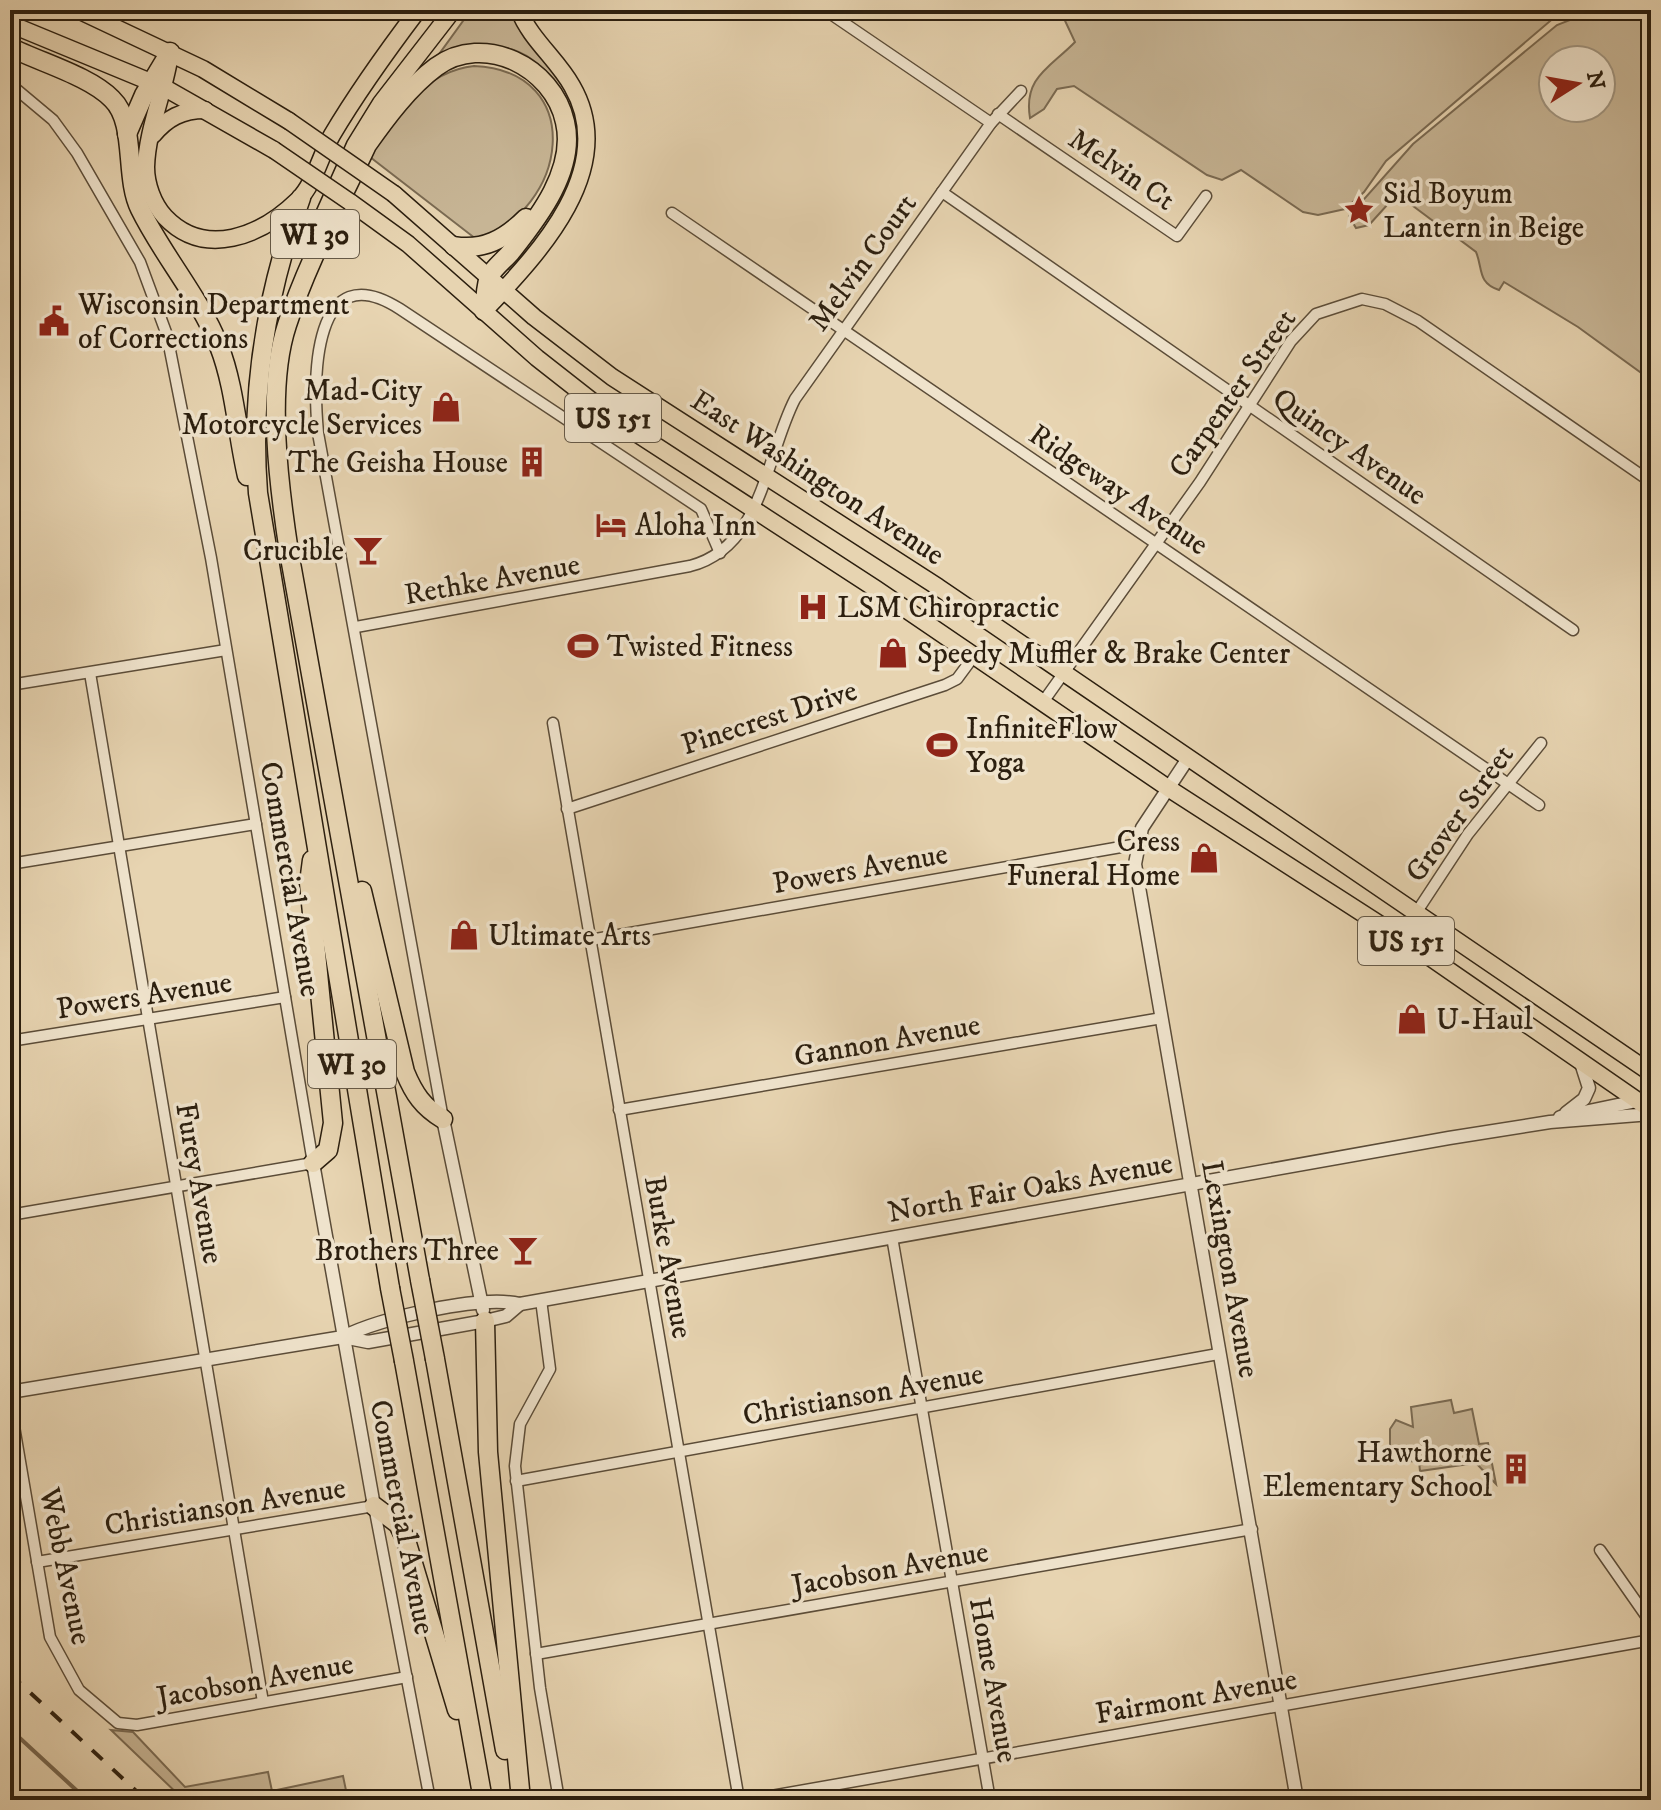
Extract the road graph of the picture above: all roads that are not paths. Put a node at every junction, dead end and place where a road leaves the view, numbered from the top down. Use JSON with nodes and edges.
{"nodes":[{"id":1,"x":78,"y":10,"type":"edge"},
{"id":2,"x":418,"y":10,"type":"edge"},
{"id":3,"x":453,"y":10,"type":"edge"},
{"id":4,"x":519,"y":10,"type":"edge"},
{"id":5,"x":825,"y":10,"type":"edge"},
{"id":6,"x":10,"y":24,"type":"edge"},
{"id":7,"x":10,"y":47,"type":"edge"},
{"id":8,"x":170,"y":52,"type":"junction"},
{"id":9,"x":10,"y":84,"type":"edge"},
{"id":10,"x":158,"y":85,"type":"junction"},
{"id":11,"x":1021,"y":91,"type":"dead end"},
{"id":12,"x":207,"y":110,"type":"junction"},
{"id":13,"x":994,"y":118,"type":"junction"},
{"id":14,"x":127,"y":134,"type":"junction"},
{"id":15,"x":152,"y":136,"type":"junction"},
{"id":16,"x":942,"y":192,"type":"junction"},
{"id":17,"x":548,"y":196,"type":"junction"},
{"id":18,"x":1206,"y":196,"type":"dead end"},
{"id":19,"x":301,"y":198,"type":"junction"},
{"id":20,"x":672,"y":213,"type":"dead end"},
{"id":21,"x":454,"y":246,"type":"junction"},
{"id":22,"x":489,"y":276,"type":"junction"},
{"id":23,"x":504,"y":290,"type":"junction"},
{"id":24,"x":484,"y":311,"type":"junction"},
{"id":25,"x":286,"y":326,"type":"junction"},
{"id":26,"x":843,"y":329,"type":"junction"},
{"id":27,"x":1249,"y":406,"type":"junction"},
{"id":28,"x":765,"y":475,"type":"junction"},
{"id":29,"x":1651,"y":482,"type":"edge"},
{"id":30,"x":753,"y":509,"type":"junction"},
{"id":31,"x":262,"y":533,"type":"junction"},
{"id":32,"x":1154,"y":542,"type":"junction"},
{"id":33,"x":720,"y":553,"type":"junction"},
{"id":34,"x":356,"y":627,"type":"junction"},
{"id":35,"x":1573,"y":630,"type":"dead end"},
{"id":36,"x":306,"y":649,"type":"junction"},
{"id":37,"x":226,"y":650,"type":"junction"},
{"id":38,"x":974,"y":656,"type":"junction"},
{"id":39,"x":90,"y":673,"type":"junction"},
{"id":40,"x":1063,"y":673,"type":"junction"},
{"id":41,"x":10,"y":685,"type":"edge"},
{"id":42,"x":1043,"y":702,"type":"junction"},
{"id":43,"x":553,"y":723,"type":"dead end"},
{"id":44,"x":1541,"y":743,"type":"dead end"},
{"id":45,"x":1187,"y":760,"type":"junction"},
{"id":46,"x":1508,"y":784,"type":"junction"},
{"id":47,"x":1168,"y":788,"type":"junction"},
{"id":48,"x":1539,"y":805,"type":"dead end"},
{"id":49,"x":567,"y":809,"type":"junction"},
{"id":50,"x":256,"y":824,"type":"junction"},
{"id":51,"x":314,"y":841,"type":"junction"},
{"id":52,"x":1138,"y":844,"type":"junction"},
{"id":53,"x":119,"y":846,"type":"junction"},
{"id":54,"x":10,"y":864,"type":"edge"},
{"id":55,"x":1416,"y":913,"type":"junction"},
{"id":56,"x":590,"y":940,"type":"junction"},
{"id":57,"x":285,"y":997,"type":"junction"},
{"id":58,"x":1162,"y":1018,"type":"junction"},
{"id":59,"x":148,"y":1019,"type":"junction"},
{"id":60,"x":10,"y":1041,"type":"edge"},
{"id":61,"x":1577,"y":1058,"type":"junction"},
{"id":62,"x":1651,"y":1073,"type":"edge"},
{"id":63,"x":1648,"y":1106,"type":"edge"},
{"id":64,"x":619,"y":1110,"type":"junction"},
{"id":65,"x":443,"y":1119,"type":"junction"},
{"id":66,"x":1556,"y":1120,"type":"junction"},
{"id":67,"x":313,"y":1163,"type":"junction"},
{"id":68,"x":1190,"y":1185,"type":"junction"},
{"id":69,"x":176,"y":1186,"type":"junction"},
{"id":70,"x":10,"y":1215,"type":"edge"},
{"id":71,"x":892,"y":1237,"type":"junction"},
{"id":72,"x":649,"y":1281,"type":"junction"},
{"id":73,"x":541,"y":1300,"type":"junction"},
{"id":74,"x":520,"y":1304,"type":"junction"},
{"id":75,"x":483,"y":1312,"type":"junction"},
{"id":76,"x":343,"y":1337,"type":"junction"},
{"id":77,"x":1218,"y":1354,"type":"junction"},
{"id":78,"x":205,"y":1360,"type":"junction"},
{"id":79,"x":10,"y":1392,"type":"edge"},
{"id":80,"x":10,"y":1403,"type":"edge"},
{"id":81,"x":922,"y":1408,"type":"junction"},
{"id":82,"x":679,"y":1452,"type":"junction"},
{"id":83,"x":516,"y":1481,"type":"junction"},
{"id":84,"x":374,"y":1506,"type":"junction"},
{"id":85,"x":234,"y":1529,"type":"junction"},
{"id":86,"x":1252,"y":1529,"type":"junction"},
{"id":87,"x":1600,"y":1550,"type":"dead end"},
{"id":88,"x":37,"y":1562,"type":"junction"},
{"id":89,"x":952,"y":1582,"type":"junction"},
{"id":90,"x":1651,"y":1623,"type":"edge"},
{"id":91,"x":708,"y":1624,"type":"junction"},
{"id":92,"x":1651,"y":1640,"type":"edge"},
{"id":93,"x":536,"y":1654,"type":"junction"},
{"id":94,"x":407,"y":1677,"type":"junction"},
{"id":95,"x":263,"y":1702,"type":"junction"},
{"id":96,"x":1280,"y":1706,"type":"junction"},
{"id":97,"x":113,"y":1720,"type":"joint"},
{"id":98,"x":983,"y":1759,"type":"junction"},
{"id":99,"x":430,"y":1800,"type":"edge"},
{"id":100,"x":483,"y":1800,"type":"edge"},
{"id":101,"x":514,"y":1800,"type":"edge"},
{"id":102,"x":521,"y":1800,"type":"edge"},
{"id":103,"x":559,"y":1800,"type":"edge"},
{"id":104,"x":739,"y":1800,"type":"edge"},
{"id":105,"x":749,"y":1800,"type":"edge"},
{"id":106,"x":990,"y":1800,"type":"edge"},
{"id":107,"x":1297,"y":1800,"type":"edge"}],
"edges":[{"from":1,"to":8,"type":"main road","name":"East Washington Avenue","number":"US 151"},
{"from":2,"to":19,"type":"main road","number":"WI 30"},
{"from":3,"to":25,"type":"main road","number":"WI 30"},
{"from":4,"to":23,"type":"main road"},
{"from":5,"to":13,"type":"street"},
{"from":6,"to":10,"type":"main road","name":"East Washington Avenue","number":"US 151"},
{"from":7,"to":14,"type":"highway"},
{"from":8,"to":10,"type":"highway"},
{"from":8,"to":21,"type":"main road","name":"East Washington Avenue","number":"US 151","bridge":true},
{"from":9,"to":37,"type":"street","name":"Commercial Avenue"},
{"from":10,"to":12,"type":"main road","name":"East Washington Avenue","number":"US 151"},
{"from":10,"to":14,"type":"highway"},
{"from":10,"to":15,"type":"main road"},
{"from":11,"to":13,"type":"street","name":"Melvin Court"},
{"from":12,"to":15,"type":"main road"},
{"from":12,"to":24,"type":"main road","name":"East Washington Avenue","number":"US 151","bridge":true},
{"from":13,"to":16,"type":"street","name":"Melvin Court"},
{"from":13,"to":18,"type":"street","name":"Melvin Ct"},
{"from":14,"to":31,"type":"highway"},
{"from":15,"to":19,"type":"main road"},
{"from":16,"to":26,"type":"street","name":"Melvin Court"},
{"from":16,"to":27,"type":"street","name":"Quincy Avenue"},
{"from":17,"to":21,"type":"highway"},
{"from":17,"to":22,"type":"highway"},
{"from":17,"to":25,"type":"highway"},
{"from":19,"to":31,"type":"highway","number":"WI 30"},
{"from":20,"to":26,"type":"street","name":"Ridgeway Avenue"},
{"from":21,"to":22,"type":"main road","name":"East Washington Avenue","number":"US 151"},
{"from":22,"to":23,"type":"main road","name":"East Washington Avenue","number":"US 151"},
{"from":22,"to":24,"type":"highway"},
{"from":23,"to":24,"type":"main road"},
{"from":23,"to":28,"type":"main road","name":"East Washington Avenue","number":"US 151"},
{"from":24,"to":30,"type":"main road","name":"East Washington Avenue","number":"US 151"},
{"from":25,"to":36,"type":"highway","number":"WI 30"},
{"from":26,"to":28,"type":"street","name":"Melvin Court"},
{"from":26,"to":32,"type":"street","name":"Ridgeway Avenue"},
{"from":27,"to":29,"type":"street","name":"Carpenter Street"},
{"from":27,"to":32,"type":"street","name":"Carpenter Street"},
{"from":27,"to":35,"type":"street","name":"Quincy Avenue"},
{"from":28,"to":30,"type":"street","name":"Melvin Court"},
{"from":28,"to":40,"type":"main road","name":"East Washington Avenue","number":"US 151"},
{"from":30,"to":33,"type":"street","name":"Rethke Avenue"},
{"from":30,"to":38,"type":"main road","name":"East Washington Avenue","number":"US 151"},
{"from":31,"to":51,"type":"highway","number":"WI 30"},
{"from":32,"to":40,"type":"street","name":"Carpenter Street"},
{"from":32,"to":46,"type":"street","name":"Ridgeway Avenue"},
{"from":33,"to":34,"type":"street","name":"Rethke Avenue"},
{"from":33,"to":34,"type":"street"},
{"from":34,"to":65,"type":"street"},
{"from":36,"to":65,"type":"highway"},
{"from":36,"to":101,"type":"highway","number":"WI 30","bridge":true},
{"from":37,"to":39,"type":"street"},
{"from":37,"to":50,"type":"street","name":"Commercial Avenue"},
{"from":38,"to":42,"type":"main road","name":"East Washington Avenue","number":"US 151"},
{"from":38,"to":49,"type":"street","name":"Pinecrest Drive"},
{"from":39,"to":41,"type":"street"},
{"from":39,"to":53,"type":"street","name":"Furey Avenue"},
{"from":40,"to":42,"type":"street","name":"Carpenter Street"},
{"from":40,"to":45,"type":"main road","name":"East Washington Avenue","number":"US 151"},
{"from":42,"to":47,"type":"main road","name":"East Washington Avenue","number":"US 151"},
{"from":43,"to":49,"type":"street","name":"Burke Avenue"},
{"from":44,"to":46,"type":"street","name":"Grover Street"},
{"from":45,"to":47,"type":"street","name":"Lexington Avenue"},
{"from":45,"to":55,"type":"main road","name":"East Washington Avenue","number":"US 151"},
{"from":46,"to":48,"type":"street","name":"Ridgeway Avenue"},
{"from":46,"to":55,"type":"street","name":"Grover Street"},
{"from":47,"to":52,"type":"street","name":"Lexington Avenue"},
{"from":47,"to":61,"type":"main road","name":"East Washington Avenue","number":"US 151"},
{"from":49,"to":56,"type":"street","name":"Burke Avenue"},
{"from":50,"to":53,"type":"street"},
{"from":50,"to":57,"type":"street","name":"Commercial Avenue"},
{"from":51,"to":67,"type":"highway"},
{"from":51,"to":100,"type":"highway","number":"WI 30","bridge":true},
{"from":52,"to":56,"type":"street","name":"Powers Avenue"},
{"from":52,"to":58,"type":"street","name":"Lexington Avenue"},
{"from":53,"to":54,"type":"street"},
{"from":53,"to":59,"type":"street","name":"Furey Avenue"},
{"from":55,"to":62,"type":"main road","name":"East Washington Avenue","number":"US 151"},
{"from":56,"to":64,"type":"street","name":"Burke Avenue"},
{"from":57,"to":59,"type":"street","name":"Powers Avenue"},
{"from":57,"to":67,"type":"street","name":"Commercial Avenue"},
{"from":58,"to":64,"type":"street","name":"Gannon Avenue"},
{"from":58,"to":68,"type":"street","name":"Lexington Avenue"},
{"from":59,"to":60,"type":"street","name":"Powers Avenue"},
{"from":59,"to":69,"type":"street","name":"Furey Avenue"},
{"from":61,"to":63,"type":"main road","name":"East Washington Avenue","number":"US 151"},
{"from":61,"to":66,"type":"street"},
{"from":63,"to":66,"type":"street","name":"North Fair Oaks Avenue"},
{"from":63,"to":66,"type":"street","name":"North Fair Oaks Avenue"},
{"from":64,"to":72,"type":"street","name":"Burke Avenue"},
{"from":65,"to":75,"type":"street"},
{"from":66,"to":68,"type":"street","name":"North Fair Oaks Avenue"},
{"from":67,"to":69,"type":"street"},
{"from":67,"to":76,"type":"street","name":"Commercial Avenue"},
{"from":68,"to":71,"type":"street","name":"North Fair Oaks Avenue"},
{"from":68,"to":77,"type":"street","name":"Lexington Avenue"},
{"from":69,"to":70,"type":"street"},
{"from":69,"to":78,"type":"street","name":"Furey Avenue"},
{"from":71,"to":72,"type":"street","name":"North Fair Oaks Avenue"},
{"from":71,"to":81,"type":"street","name":"Home Avenue"},
{"from":72,"to":73,"type":"street","name":"North Fair Oaks Avenue"},
{"from":72,"to":82,"type":"street","name":"Burke Avenue"},
{"from":73,"to":74,"type":"street","name":"North Fair Oaks Avenue"},
{"from":73,"to":83,"type":"street"},
{"from":74,"to":75,"type":"street","name":"North Fair Oaks Avenue"},
{"from":74,"to":75,"type":"street","name":"North Fair Oaks Avenue"},
{"from":75,"to":76,"type":"street","name":"North Fair Oaks Avenue"},
{"from":75,"to":76,"type":"street","name":"North Fair Oaks Avenue"},
{"from":75,"to":102,"type":"highway"},
{"from":76,"to":78,"type":"street","name":"North Fair Oaks Avenue"},
{"from":76,"to":84,"type":"street","name":"Commercial Avenue"},
{"from":77,"to":81,"type":"street","name":"Christianson Avenue"},
{"from":77,"to":86,"type":"street","name":"Lexington Avenue"},
{"from":78,"to":79,"type":"street","name":"North Fair Oaks Avenue"},
{"from":78,"to":85,"type":"street","name":"Furey Avenue"},
{"from":80,"to":88,"type":"street","name":"Webb Avenue"},
{"from":81,"to":82,"type":"street","name":"Christianson Avenue"},
{"from":81,"to":89,"type":"street","name":"Home Avenue"},
{"from":82,"to":83,"type":"street","name":"Christianson Avenue"},
{"from":82,"to":91,"type":"street","name":"Burke Avenue"},
{"from":83,"to":93,"type":"street"},
{"from":84,"to":85,"type":"street","name":"Christianson Avenue"},
{"from":84,"to":94,"type":"street","name":"Commercial Avenue"},
{"from":84,"to":100,"type":"highway"},
{"from":85,"to":88,"type":"street","name":"Christianson Avenue"},
{"from":85,"to":95,"type":"street","name":"Furey Avenue"},
{"from":86,"to":89,"type":"street","name":"Jacobson Avenue"},
{"from":86,"to":96,"type":"street","name":"Lexington Avenue"},
{"from":87,"to":90,"type":"street"},
{"from":88,"to":97,"type":"street","name":"Webb Avenue"},
{"from":89,"to":91,"type":"street","name":"Jacobson Avenue"},
{"from":89,"to":98,"type":"street","name":"Home Avenue"},
{"from":91,"to":93,"type":"street","name":"Jacobson Avenue"},
{"from":91,"to":104,"type":"street","name":"Burke Avenue"},
{"from":92,"to":96,"type":"street","name":"Fairmont Avenue"},
{"from":93,"to":103,"type":"street"},
{"from":94,"to":95,"type":"street","name":"Jacobson Avenue"},
{"from":94,"to":99,"type":"street","name":"Commercial Avenue"},
{"from":95,"to":97,"type":"street","name":"Jacobson Avenue"},
{"from":96,"to":98,"type":"street","name":"Fairmont Avenue"},
{"from":96,"to":107,"type":"street","name":"Lexington Avenue"},
{"from":98,"to":105,"type":"street","name":"Fairmont Avenue"},
{"from":98,"to":106,"type":"street","name":"Home Avenue"}]}
